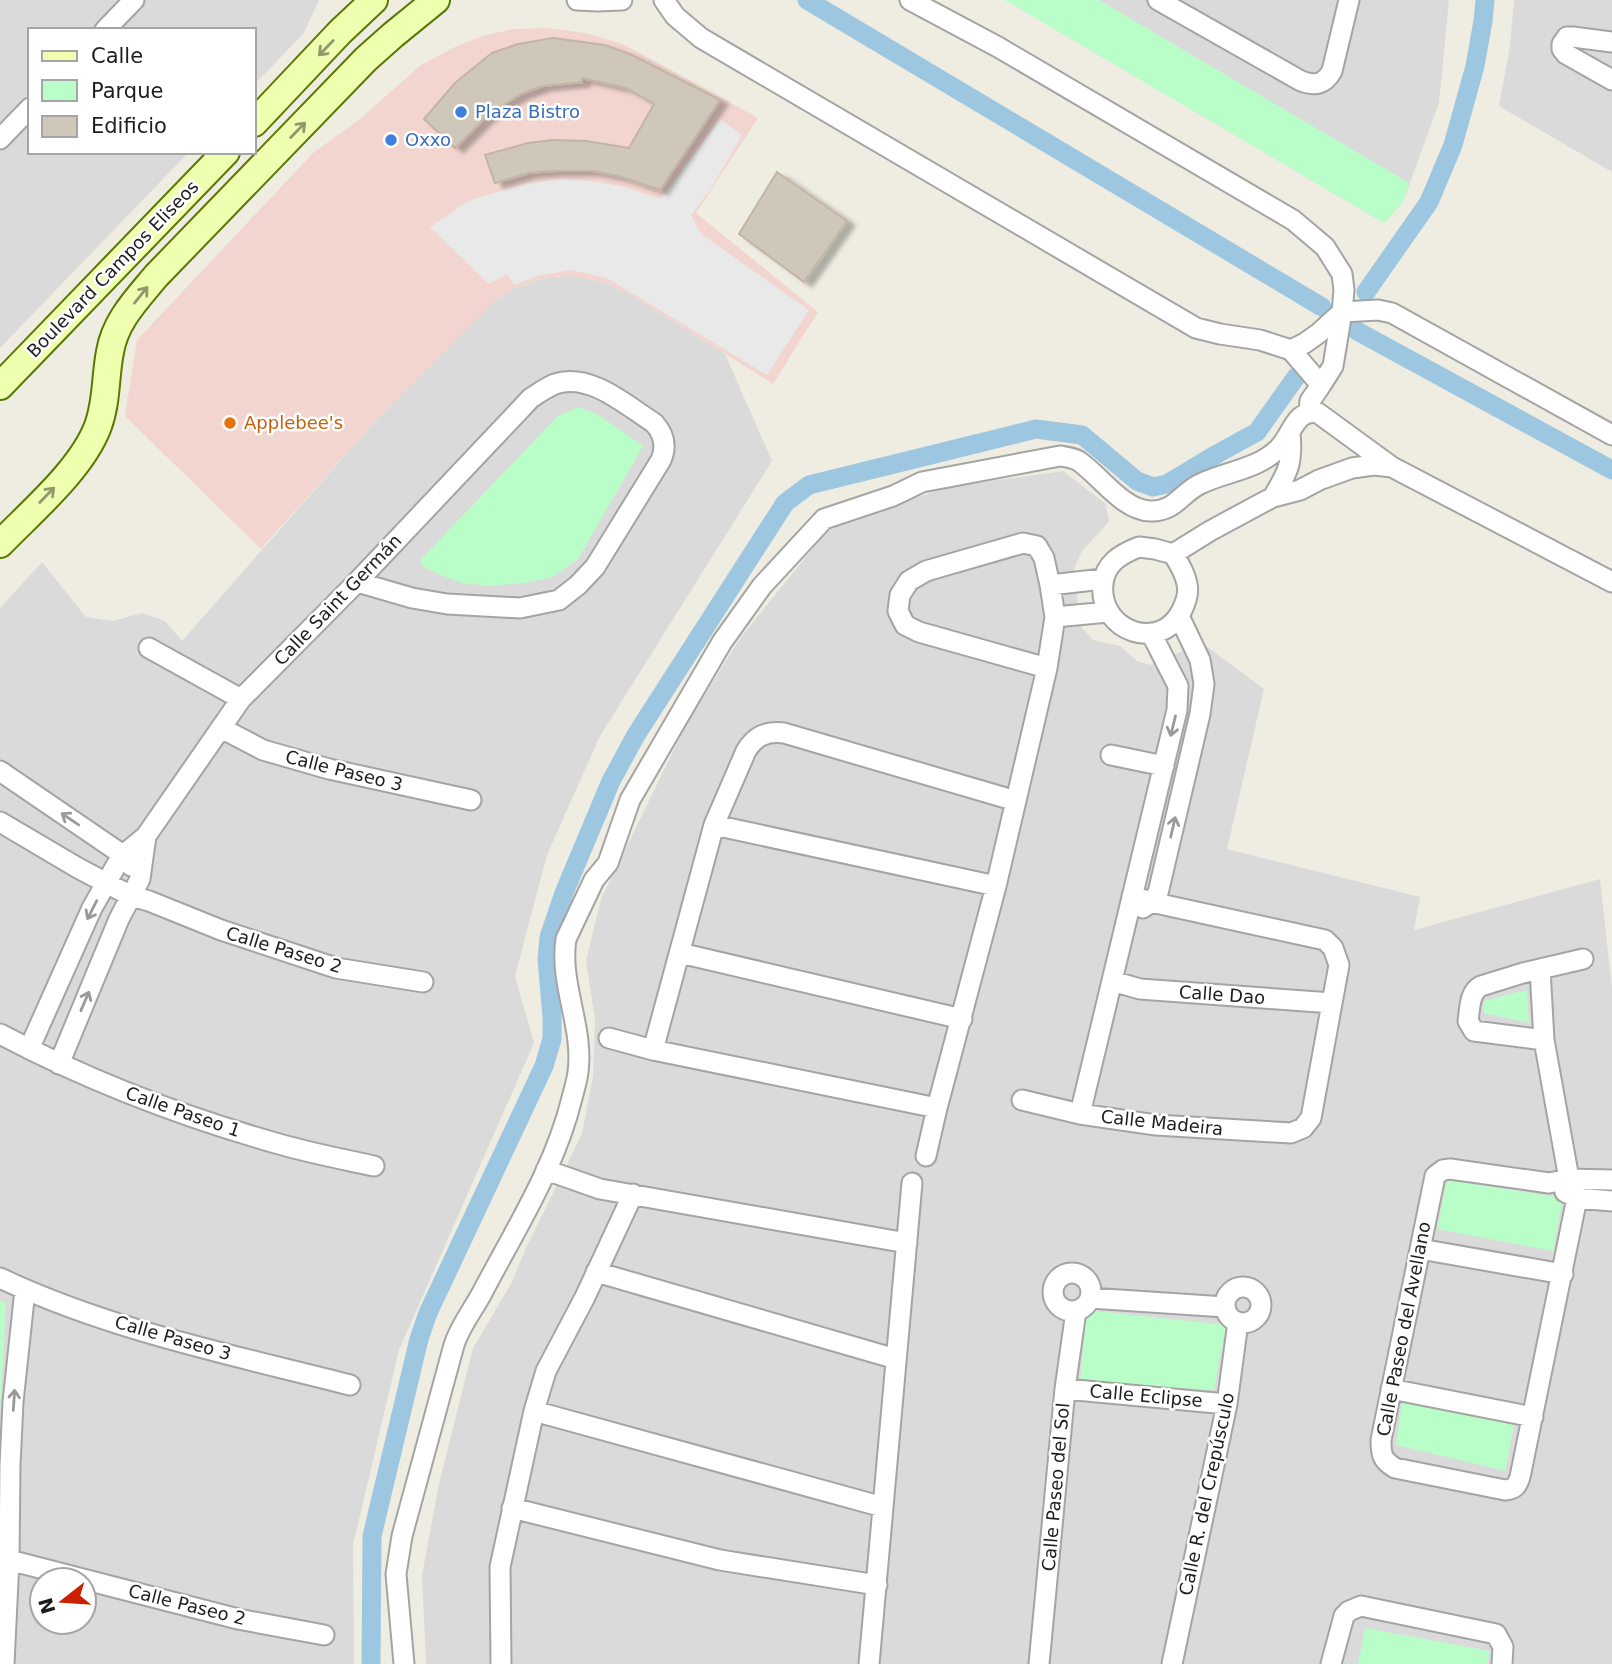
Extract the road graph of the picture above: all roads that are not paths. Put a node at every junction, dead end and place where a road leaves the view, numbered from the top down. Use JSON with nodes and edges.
{"nodes":[{"id":1,"x":134,"y":0,"type":"edge"},
{"id":2,"x":374,"y":0,"type":"edge"},
{"id":3,"x":452,"y":0,"type":"edge"},
{"id":4,"x":577,"y":0,"type":"edge"},
{"id":5,"x":622,"y":0,"type":"edge"},
{"id":6,"x":664,"y":0,"type":"edge"},
{"id":7,"x":910,"y":0,"type":"edge"},
{"id":8,"x":1349,"y":0,"type":"edge"},
{"id":9,"x":1166,"y":2,"type":"edge"},
{"id":10,"x":431,"y":4,"type":"edge"},
{"id":11,"x":107,"y":28,"type":"edge"},
{"id":12,"x":1612,"y":42,"type":"edge"},
{"id":13,"x":1612,"y":80,"type":"edge"},
{"id":14,"x":28,"y":110,"type":"edge"},
{"id":15,"x":256,"y":121,"type":"edge"},
{"id":16,"x":0,"y":139,"type":"edge"},
{"id":17,"x":224,"y":154,"type":"edge"},
{"id":18,"x":1342,"y":312,"type":"junction"},
{"id":19,"x":1291,"y":349,"type":"junction"},
{"id":20,"x":1321,"y":385,"type":"junction"},
{"id":21,"x":0,"y":386,"type":"edge"},
{"id":22,"x":1309,"y":411,"type":"junction"},
{"id":23,"x":1290,"y":433,"type":"junction"},
{"id":24,"x":1612,"y":435,"type":"edge"},
{"id":25,"x":1392,"y":467,"type":"junction"},
{"id":26,"x":1273,"y":497,"type":"junction"},
{"id":27,"x":0,"y":544,"type":"edge"},
{"id":28,"x":1173,"y":554,"type":"junction"},
{"id":29,"x":1103,"y":579,"type":"junction"},
{"id":30,"x":357,"y":582,"type":"junction"},
{"id":31,"x":1612,"y":582,"type":"edge"},
{"id":32,"x":1050,"y":585,"type":"junction"},
{"id":33,"x":1108,"y":612,"type":"junction"},
{"id":34,"x":1055,"y":617,"type":"junction"},
{"id":35,"x":1179,"y":617,"type":"junction"},
{"id":36,"x":1151,"y":633,"type":"junction"},
{"id":37,"x":149,"y":649,"type":"dead end"},
{"id":38,"x":1047,"y":668,"type":"junction"},
{"id":39,"x":241,"y":699,"type":"junction"},
{"id":40,"x":221,"y":728,"type":"junction"},
{"id":41,"x":1111,"y":755,"type":"dead end"},
{"id":42,"x":1164,"y":766,"type":"junction"},
{"id":43,"x":0,"y":771,"type":"edge"},
{"id":44,"x":471,"y":800,"type":"dead end"},
{"id":45,"x":1016,"y":801,"type":"junction"},
{"id":46,"x":0,"y":822,"type":"edge"},
{"id":47,"x":714,"y":825,"type":"junction"},
{"id":48,"x":146,"y":836,"type":"junction"},
{"id":49,"x":123,"y":855,"type":"junction"},
{"id":50,"x":107,"y":883,"type":"junction"},
{"id":51,"x":996,"y":886,"type":"junction"},
{"id":52,"x":140,"y":892,"type":"junction"},
{"id":53,"x":1142,"y":899,"type":"junction"},
{"id":54,"x":680,"y":953,"type":"junction"},
{"id":55,"x":1583,"y":959,"type":"dead end"},
{"id":56,"x":1539,"y":970,"type":"junction"},
{"id":57,"x":1112,"y":981,"type":"junction"},
{"id":58,"x":423,"y":982,"type":"dead end"},
{"id":59,"x":1332,"y":1003,"type":"junction"},
{"id":60,"x":962,"y":1019,"type":"junction"},
{"id":61,"x":0,"y":1034,"type":"edge"},
{"id":62,"x":609,"y":1038,"type":"dead end"},
{"id":63,"x":1544,"y":1040,"type":"junction"},
{"id":64,"x":29,"y":1049,"type":"junction"},
{"id":65,"x":653,"y":1050,"type":"junction"},
{"id":66,"x":59,"y":1064,"type":"junction"},
{"id":67,"x":1022,"y":1100,"type":"dead end"},
{"id":68,"x":937,"y":1108,"type":"junction"},
{"id":69,"x":1080,"y":1114,"type":"junction"},
{"id":70,"x":926,"y":1156,"type":"dead end"},
{"id":71,"x":374,"y":1166,"type":"dead end"},
{"id":72,"x":546,"y":1170,"type":"junction"},
{"id":73,"x":1569,"y":1179,"type":"junction"},
{"id":74,"x":1612,"y":1180,"type":"edge"},
{"id":75,"x":912,"y":1183,"type":"dead end"},
{"id":76,"x":1549,"y":1183,"type":"junction"},
{"id":77,"x":633,"y":1195,"type":"junction"},
{"id":78,"x":1577,"y":1198,"type":"junction"},
{"id":79,"x":1612,"y":1201,"type":"edge"},
{"id":80,"x":907,"y":1243,"type":"junction"},
{"id":81,"x":1420,"y":1249,"type":"junction"},
{"id":82,"x":596,"y":1272,"type":"junction"},
{"id":83,"x":1563,"y":1274,"type":"junction"},
{"id":84,"x":0,"y":1278,"type":"edge"},
{"id":85,"x":25,"y":1290,"type":"junction"},
{"id":86,"x":1224,"y":1307,"type":"junction"},
{"id":87,"x":1238,"y":1322,"type":"junction"},
{"id":88,"x":897,"y":1359,"type":"junction"},
{"id":89,"x":350,"y":1385,"type":"dead end"},
{"id":90,"x":1065,"y":1389,"type":"junction"},
{"id":91,"x":1391,"y":1389,"type":"junction"},
{"id":92,"x":1227,"y":1404,"type":"junction"},
{"id":93,"x":534,"y":1411,"type":"junction"},
{"id":94,"x":1533,"y":1417,"type":"junction"},
{"id":95,"x":883,"y":1507,"type":"junction"},
{"id":96,"x":512,"y":1508,"type":"junction"},
{"id":97,"x":9,"y":1560,"type":"junction"},
{"id":98,"x":877,"y":1585,"type":"junction"},
{"id":99,"x":324,"y":1635,"type":"dead end"},
{"id":100,"x":4,"y":1664,"type":"edge"},
{"id":101,"x":404,"y":1664,"type":"edge"},
{"id":102,"x":501,"y":1664,"type":"edge"},
{"id":103,"x":869,"y":1664,"type":"edge"},
{"id":104,"x":1039,"y":1664,"type":"edge"},
{"id":105,"x":1172,"y":1664,"type":"edge"},
{"id":106,"x":1331,"y":1664,"type":"edge"},
{"id":107,"x":1502,"y":1664,"type":"edge"}],
"edges":[{"from":1,"to":11,"type":"street"},
{"from":2,"to":15,"type":"main road","one_way":true},
{"from":3,"to":10,"type":"main road"},
{"from":4,"to":5,"type":"street"},
{"from":6,"to":19,"type":"street"},
{"from":7,"to":18,"type":"street"},
{"from":8,"to":9,"type":"street"},
{"from":27,"to":10,"type":"main road","name":"Boulevard Campos Eliseos","one_way":true},
{"from":12,"to":13,"type":"street"},
{"from":14,"to":16,"type":"street"},
{"from":17,"to":21,"type":"main road","name":"Boulevard Campos Eliseos"},
{"from":18,"to":19,"type":"street"},
{"from":18,"to":20,"type":"street"},
{"from":18,"to":24,"type":"street"},
{"from":19,"to":20,"type":"street"},
{"from":20,"to":22,"type":"street"},
{"from":22,"to":23,"type":"street"},
{"from":22,"to":25,"type":"street"},
{"from":23,"to":26,"type":"street"},
{"from":23,"to":72,"type":"street"},
{"from":25,"to":26,"type":"street"},
{"from":25,"to":31,"type":"street"},
{"from":26,"to":28,"type":"street"},
{"from":28,"to":29,"type":"street"},
{"from":28,"to":35,"type":"street"},
{"from":29,"to":32,"type":"street"},
{"from":29,"to":33,"type":"street"},
{"from":30,"to":30,"type":"street","name":"Calle Saint Germán"},
{"from":30,"to":39,"type":"street","name":"Calle Saint Germán"},
{"from":32,"to":34,"type":"street"},
{"from":32,"to":38,"type":"street"},
{"from":33,"to":34,"type":"street"},
{"from":33,"to":36,"type":"street"},
{"from":34,"to":38,"type":"street"},
{"from":35,"to":36,"type":"street"},
{"from":53,"to":35,"type":"street","one_way":true},
{"from":36,"to":42,"type":"street","one_way":true},
{"from":37,"to":39,"type":"street"},
{"from":38,"to":45,"type":"street"},
{"from":39,"to":40,"type":"street","name":"Calle Saint Germán"},
{"from":40,"to":44,"type":"street","name":"Calle Paseo 3"},
{"from":40,"to":48,"type":"street","name":"Calle Saint Germán"},
{"from":41,"to":42,"type":"street"},
{"from":42,"to":53,"type":"street"},
{"from":49,"to":43,"type":"street","one_way":true},
{"from":45,"to":47,"type":"street"},
{"from":45,"to":51,"type":"street"},
{"from":46,"to":50,"type":"street","name":"Calle Paseo 2"},
{"from":47,"to":51,"type":"street"},
{"from":47,"to":54,"type":"street"},
{"from":48,"to":49,"type":"street","name":"Calle Saint Germán"},
{"from":48,"to":52,"type":"street","name":"Calle Saint Germán"},
{"from":49,"to":50,"type":"street","name":"Calle Saint Germán"},
{"from":49,"to":52,"type":"street"},
{"from":50,"to":52,"type":"street","name":"Calle Paseo 2"},
{"from":50,"to":64,"type":"street","name":"Calle Saint Germán","one_way":true},
{"from":51,"to":60,"type":"street"},
{"from":52,"to":58,"type":"street","name":"Calle Paseo 2"},
{"from":66,"to":52,"type":"street","name":"Calle Saint Germán","one_way":true},
{"from":53,"to":57,"type":"street"},
{"from":53,"to":59,"type":"street"},
{"from":54,"to":60,"type":"street"},
{"from":54,"to":65,"type":"street"},
{"from":55,"to":56,"type":"street"},
{"from":56,"to":63,"type":"street"},
{"from":56,"to":63,"type":"street"},
{"from":57,"to":59,"type":"street","name":"Calle Dao"},
{"from":57,"to":69,"type":"street"},
{"from":59,"to":69,"type":"street","name":"Calle Madeira"},
{"from":60,"to":68,"type":"street"},
{"from":61,"to":64,"type":"street","name":"Calle Paseo 1"},
{"from":62,"to":65,"type":"street"},
{"from":63,"to":73,"type":"street"},
{"from":64,"to":66,"type":"street","name":"Calle Paseo 1"},
{"from":65,"to":68,"type":"street"},
{"from":66,"to":71,"type":"street","name":"Calle Paseo 1"},
{"from":67,"to":69,"type":"street","name":"Calle Madeira"},
{"from":68,"to":70,"type":"street"},
{"from":72,"to":77,"type":"street"},
{"from":72,"to":101,"type":"street"},
{"from":73,"to":74,"type":"street","name":"Calle Paseo del Avellano"},
{"from":73,"to":76,"type":"street","name":"Calle Paseo del Avellano"},
{"from":73,"to":78,"type":"street"},
{"from":75,"to":80,"type":"street"},
{"from":76,"to":78,"type":"street","name":"Calle Paseo del Avellano"},
{"from":76,"to":81,"type":"street","name":"Calle Paseo del Avellano"},
{"from":77,"to":80,"type":"street"},
{"from":77,"to":82,"type":"street"},
{"from":78,"to":79,"type":"street","name":"Calle Paseo del Avellano"},
{"from":78,"to":83,"type":"street","name":"Calle Paseo del Avellano"},
{"from":80,"to":88,"type":"street"},
{"from":81,"to":83,"type":"street"},
{"from":81,"to":91,"type":"street","name":"Calle Paseo del Avellano"},
{"from":82,"to":88,"type":"street"},
{"from":82,"to":93,"type":"street"},
{"from":83,"to":94,"type":"street","name":"Calle Paseo del Avellano"},
{"from":84,"to":85,"type":"street","name":"Calle Paseo 3"},
{"from":85,"to":89,"type":"street","name":"Calle Paseo 3"},
{"from":97,"to":85,"type":"street","one_way":true},
{"from":86,"to":87,"type":"street"},
{"from":86,"to":87,"type":"street"},
{"from":86,"to":90,"type":"street","name":"Calle Paseo del Sol"},
{"from":87,"to":92,"type":"street","name":"Calle R. del Crepúsculo"},
{"from":88,"to":95,"type":"street"},
{"from":90,"to":92,"type":"street","name":"Calle Eclipse"},
{"from":90,"to":104,"type":"street","name":"Calle Paseo del Sol"},
{"from":91,"to":94,"type":"street"},
{"from":91,"to":94,"type":"street","name":"Calle Paseo del Avellano"},
{"from":92,"to":105,"type":"street","name":"Calle R. del Crepúsculo"},
{"from":93,"to":95,"type":"street"},
{"from":93,"to":96,"type":"street"},
{"from":95,"to":98,"type":"street"},
{"from":96,"to":98,"type":"street"},
{"from":96,"to":102,"type":"street"},
{"from":97,"to":99,"type":"street","name":"Calle Paseo 2"},
{"from":97,"to":100,"type":"street"},
{"from":98,"to":103,"type":"street"},
{"from":106,"to":107,"type":"street"}]}
